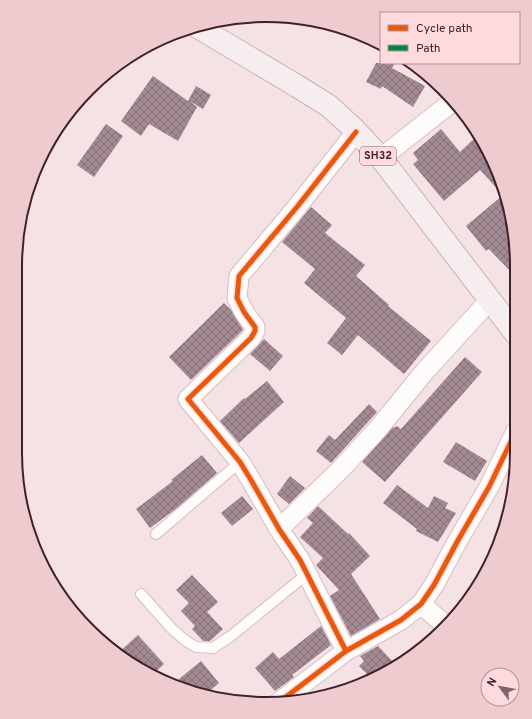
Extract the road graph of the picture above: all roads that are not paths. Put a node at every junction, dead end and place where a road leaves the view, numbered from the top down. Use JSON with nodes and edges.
{"nodes":[{"id":1,"x":203,"y":30,"type":"edge"},
{"id":2,"x":449,"y":105,"type":"edge"},
{"id":3,"x":356,"y":132,"type":"junction"},
{"id":4,"x":381,"y":158,"type":"junction"},
{"id":5,"x":489,"y":301,"type":"junction"},
{"id":6,"x":510,"y":327,"type":"edge"},
{"id":7,"x":510,"y":443,"type":"edge"},
{"id":8,"x":240,"y":462,"type":"junction"},
{"id":9,"x":279,"y":529,"type":"junction"},
{"id":10,"x":156,"y":534,"type":"dead end"},
{"id":11,"x":307,"y":574,"type":"junction"},
{"id":12,"x":141,"y":594,"type":"dead end"},
{"id":13,"x":421,"y":604,"type":"junction"},
{"id":14,"x":442,"y":622,"type":"edge"},
{"id":15,"x":346,"y":650,"type":"junction"},
{"id":16,"x":287,"y":696,"type":"edge"}],
"edges":[{"from":1,"to":3,"type":"main road","number":"SH32"},
{"from":2,"to":4,"type":"street"},
{"from":3,"to":4,"type":"main road","number":"SH32"},
{"from":3,"to":8,"type":"street"},
{"from":4,"to":5,"type":"main road","number":"SH32"},
{"from":5,"to":6,"type":"main road","number":"SH32"},
{"from":5,"to":9,"type":"street"},
{"from":7,"to":13,"type":"street"},
{"from":8,"to":9,"type":"street"},
{"from":8,"to":10,"type":"lane"},
{"from":9,"to":11,"type":"street"},
{"from":11,"to":12,"type":"lane"},
{"from":11,"to":15,"type":"street"},
{"from":13,"to":14,"type":"street"},
{"from":13,"to":15,"type":"street"},
{"from":15,"to":16,"type":"street"}]}
